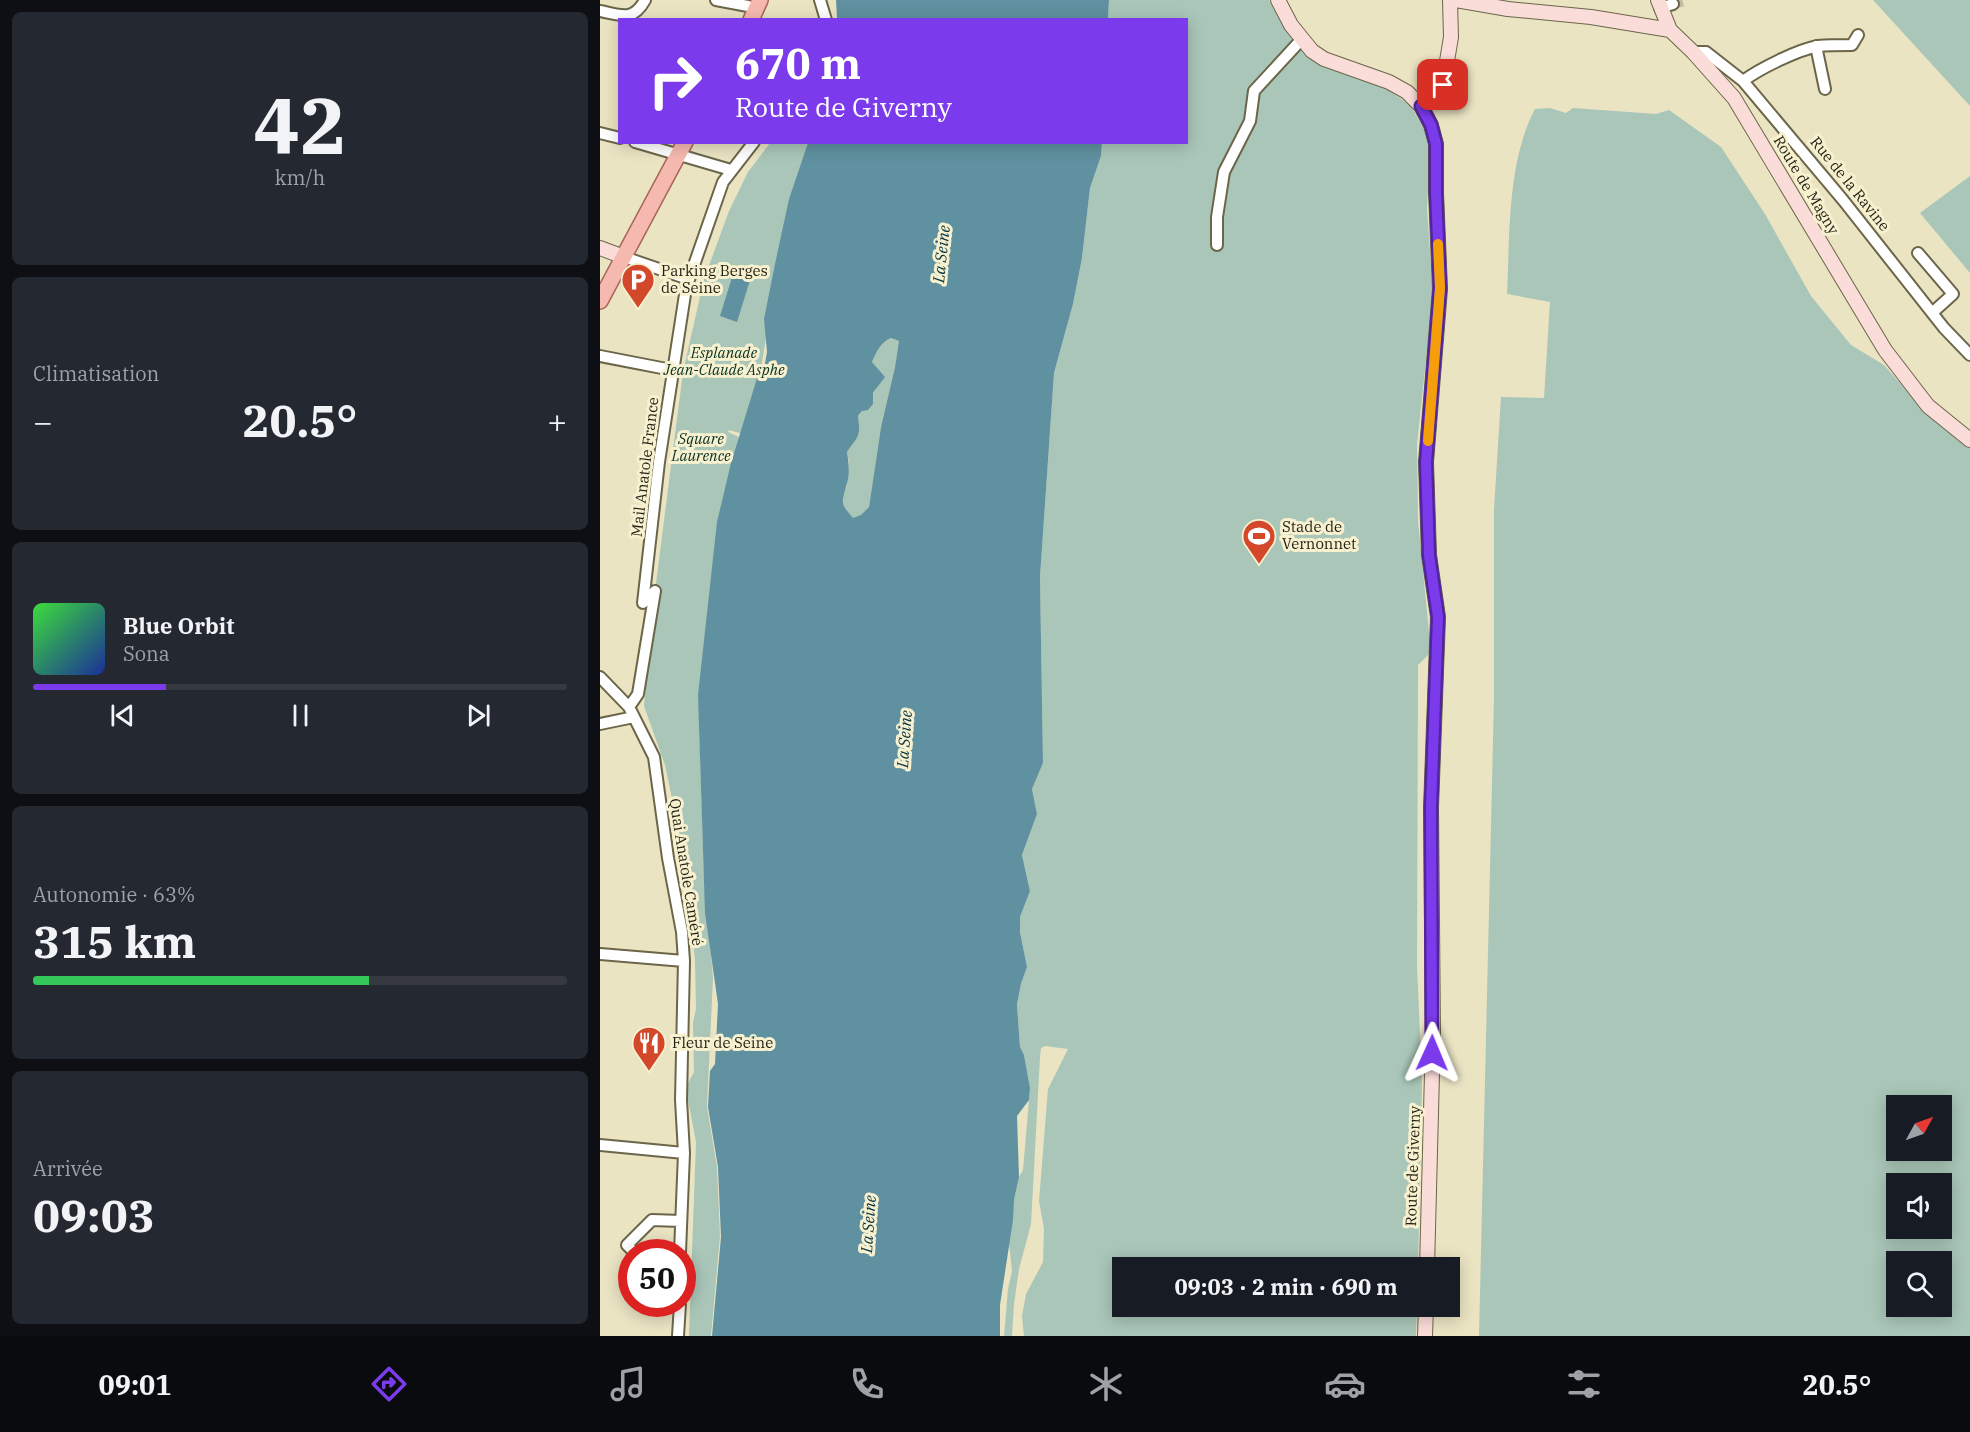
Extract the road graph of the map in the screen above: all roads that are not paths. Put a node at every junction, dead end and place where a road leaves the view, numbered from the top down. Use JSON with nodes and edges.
{"nodes":[{"id":1,"x":645,"y":0,"type":"edge"},
{"id":2,"x":716,"y":0,"type":"edge"},
{"id":3,"x":820,"y":0,"type":"edge"},
{"id":4,"x":1278,"y":0,"type":"edge"},
{"id":5,"x":1450,"y":0,"type":"edge"},
{"id":6,"x":1456,"y":0,"type":"edge"},
{"id":7,"x":1513,"y":4,"type":"edge"},
{"id":8,"x":1664,"y":4,"type":"edge"},
{"id":9,"x":750,"y":9,"type":"edge"},
{"id":10,"x":600,"y":11,"type":"edge"},
{"id":11,"x":825,"y":18,"type":"edge"},
{"id":12,"x":1670,"y":30,"type":"junction"},
{"id":13,"x":1858,"y":35,"type":"dead end"},
{"id":14,"x":1301,"y":40,"type":"junction"},
{"id":15,"x":1816,"y":46,"type":"junction"},
{"id":16,"x":1694,"y":52,"type":"junction"},
{"id":17,"x":1743,"y":81,"type":"junction"},
{"id":18,"x":1825,"y":89,"type":"dead end"},
{"id":19,"x":1421,"y":106,"type":"junction"},
{"id":20,"x":600,"y":133,"type":"edge"},
{"id":21,"x":618,"y":138,"type":"edge"},
{"id":22,"x":650,"y":144,"type":"edge"},
{"id":23,"x":752,"y":144,"type":"edge"},
{"id":24,"x":682,"y":148,"type":"edge"},
{"id":25,"x":731,"y":170,"type":"junction"},
{"id":26,"x":1217,"y":245,"type":"dead end"},
{"id":27,"x":600,"y":248,"type":"edge"},
{"id":28,"x":1918,"y":253,"type":"dead end"},
{"id":29,"x":624,"y":257,"type":"junction"},
{"id":30,"x":688,"y":279,"type":"junction"},
{"id":31,"x":600,"y":301,"type":"edge"},
{"id":32,"x":1932,"y":313,"type":"junction"},
{"id":33,"x":1970,"y":355,"type":"edge"},
{"id":34,"x":600,"y":356,"type":"edge"},
{"id":35,"x":672,"y":370,"type":"junction"},
{"id":36,"x":1970,"y":440,"type":"edge"},
{"id":37,"x":600,"y":677,"type":"edge"},
{"id":38,"x":629,"y":707,"type":"junction"},
{"id":39,"x":634,"y":717,"type":"junction"},
{"id":40,"x":600,"y":724,"type":"edge"},
{"id":41,"x":600,"y":954,"type":"edge"},
{"id":42,"x":684,"y":961,"type":"junction"},
{"id":43,"x":600,"y":1145,"type":"edge"},
{"id":44,"x":684,"y":1153,"type":"junction"},
{"id":45,"x":681,"y":1221,"type":"junction"},
{"id":46,"x":633,"y":1239,"type":"edge"},
{"id":47,"x":680,"y":1239,"type":"edge"},
{"id":48,"x":1427,"y":1257,"type":"edge"},
{"id":49,"x":679,"y":1317,"type":"edge"},
{"id":50,"x":1426,"y":1317,"type":"edge"},
{"id":51,"x":678,"y":1336,"type":"edge"},
{"id":52,"x":1425,"y":1336,"type":"edge"}],
"edges":[{"from":1,"to":10,"type":"street"},
{"from":2,"to":9,"type":"street"},
{"from":3,"to":11,"type":"street"},
{"from":4,"to":14,"type":"main road"},
{"from":5,"to":19,"type":"main road"},
{"from":6,"to":7,"type":"main road"},
{"from":7,"to":12,"type":"main road"},
{"from":8,"to":12,"type":"main road"},
{"from":12,"to":16,"type":"main road","name":"Route de Magny"},
{"from":13,"to":15,"type":"street"},
{"from":14,"to":19,"type":"main road"},
{"from":14,"to":26,"type":"street"},
{"from":15,"to":17,"type":"street"},
{"from":15,"to":18,"type":"street"},
{"from":16,"to":17,"type":"street","name":"Rue de la Ravine"},
{"from":16,"to":36,"type":"main road","name":"Route de Magny"},
{"from":17,"to":32,"type":"street","name":"Rue de la Ravine"},
{"from":19,"to":48,"type":"main road","name":"Route de Giverny"},
{"from":20,"to":21,"type":"street"},
{"from":22,"to":24,"type":"street"},
{"from":23,"to":25,"type":"street","name":"Mail Anatole France"},
{"from":24,"to":25,"type":"street"},
{"from":24,"to":29,"type":"main road"},
{"from":25,"to":30,"type":"street","name":"Mail Anatole France"},
{"from":27,"to":29,"type":"main road"},
{"from":28,"to":32,"type":"street"},
{"from":29,"to":30,"type":"street"},
{"from":29,"to":31,"type":"main road"},
{"from":30,"to":35,"type":"street","name":"Mail Anatole France"},
{"from":32,"to":33,"type":"street","name":"Rue de la Ravine"},
{"from":34,"to":35,"type":"street"},
{"from":35,"to":38,"type":"street","name":"Mail Anatole France"},
{"from":37,"to":38,"type":"street","name":"Quai Anatole Caméré"},
{"from":38,"to":39,"type":"street","name":"Quai Anatole Caméré"},
{"from":39,"to":40,"type":"street"},
{"from":39,"to":42,"type":"street","name":"Quai Anatole Caméré"},
{"from":41,"to":42,"type":"street"},
{"from":42,"to":44,"type":"street","name":"Quai Anatole Caméré"},
{"from":43,"to":44,"type":"street"},
{"from":44,"to":45,"type":"street","name":"Quai Anatole Caméré"},
{"from":45,"to":46,"type":"street"},
{"from":45,"to":47,"type":"street","name":"Quai Anatole Caméré"},
{"from":49,"to":51,"type":"street"},
{"from":50,"to":52,"type":"main road"}]}
